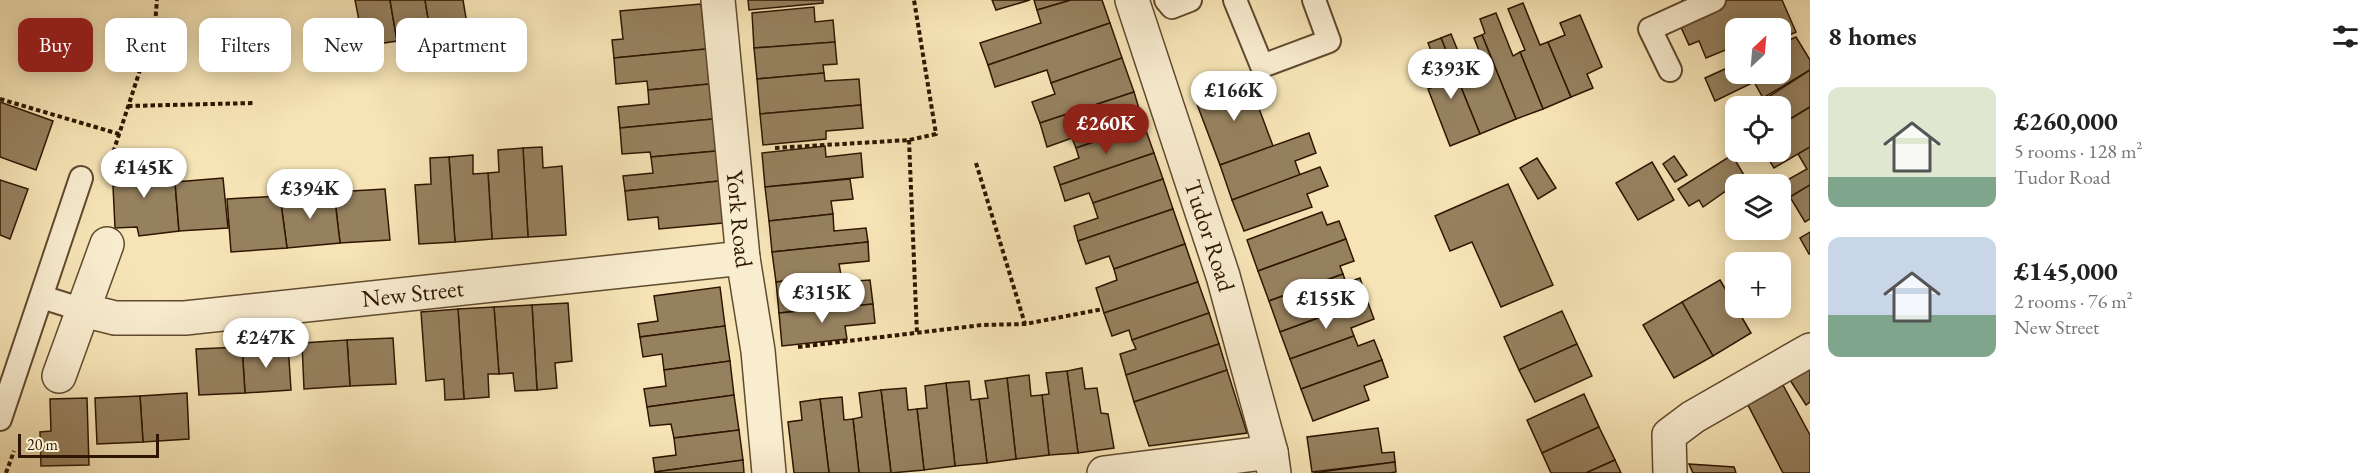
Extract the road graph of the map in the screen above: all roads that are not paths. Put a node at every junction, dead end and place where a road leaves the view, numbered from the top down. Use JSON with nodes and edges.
{"nodes":[{"id":1,"x":718,"y":0,"type":"edge"},
{"id":2,"x":1132,"y":0,"type":"edge"},
{"id":3,"x":1166,"y":0,"type":"edge"},
{"id":4,"x":1190,"y":0,"type":"edge"},
{"id":5,"x":1235,"y":0,"type":"edge"},
{"id":6,"x":1314,"y":0,"type":"edge"},
{"id":7,"x":1714,"y":0,"type":"edge"},
{"id":8,"x":1670,"y":70,"type":"dead end"},
{"id":9,"x":81,"y":178,"type":"dead end"},
{"id":10,"x":106,"y":243,"type":"dead end"},
{"id":11,"x":743,"y":258,"type":"junction"},
{"id":12,"x":42,"y":297,"type":"junction"},
{"id":13,"x":83,"y":309,"type":"junction"},
{"id":14,"x":1810,"y":350,"type":"edge"},
{"id":15,"x":59,"y":376,"type":"dead end"},
{"id":16,"x":0,"y":418,"type":"edge"},
{"id":17,"x":1273,"y":462,"type":"edge"},
{"id":18,"x":769,"y":473,"type":"edge"},
{"id":19,"x":1104,"y":473,"type":"edge"},
{"id":20,"x":1670,"y":473,"type":"edge"}],
"edges":[{"from":1,"to":11,"type":"street","name":"York Road"},
{"from":2,"to":17,"type":"street","name":"Tudor Road"},
{"from":3,"to":4,"type":"lane"},
{"from":5,"to":6,"type":"lane"},
{"from":7,"to":8,"type":"lane"},
{"from":9,"to":12,"type":"lane"},
{"from":10,"to":13,"type":"street"},
{"from":11,"to":13,"type":"street","name":"New Street"},
{"from":11,"to":18,"type":"street","name":"York Road"},
{"from":12,"to":13,"type":"lane"},
{"from":12,"to":16,"type":"lane"},
{"from":13,"to":15,"type":"street"},
{"from":14,"to":20,"type":"street"},
{"from":17,"to":19,"type":"street"}]}
